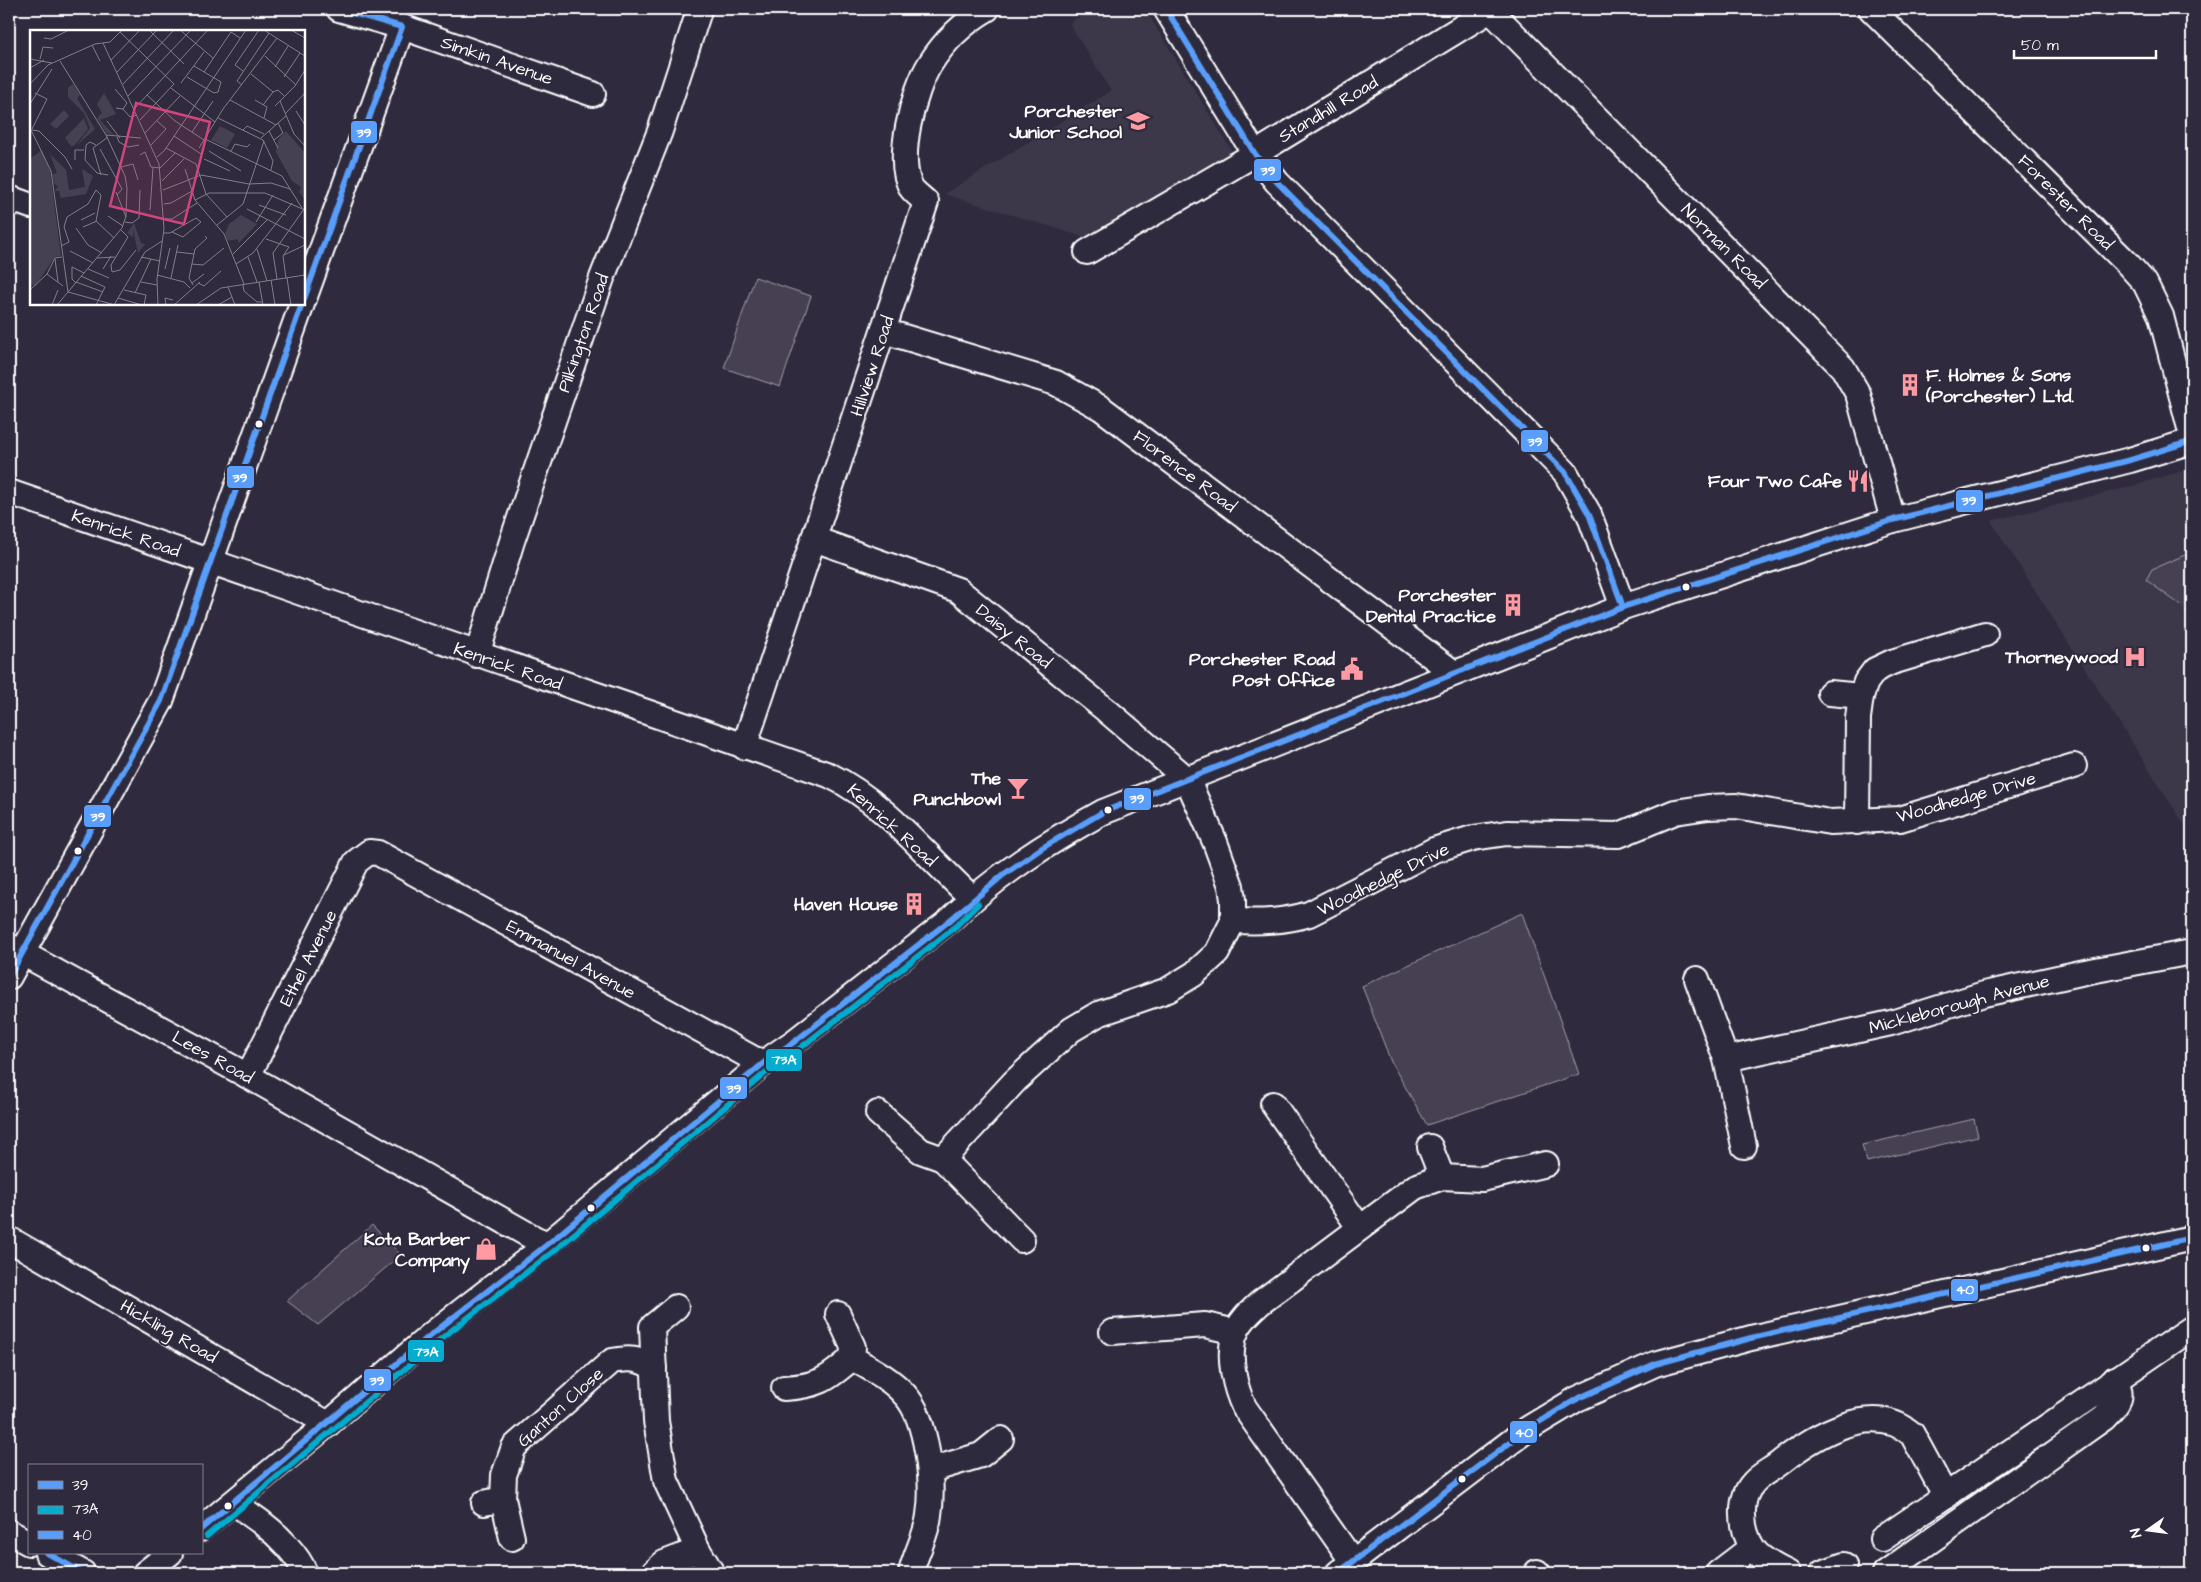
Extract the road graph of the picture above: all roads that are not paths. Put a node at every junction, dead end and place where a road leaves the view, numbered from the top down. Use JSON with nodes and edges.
{"nodes":[{"id":1,"x":339,"y":9,"type":"edge"},
{"id":2,"x":987,"y":9,"type":"edge"},
{"id":3,"x":1166,"y":9,"type":"edge"},
{"id":4,"x":1491,"y":9,"type":"edge"},
{"id":5,"x":1871,"y":9,"type":"edge"},
{"id":6,"x":365,"y":12,"type":"edge"},
{"id":7,"x":698,"y":14,"type":"dead end"},
{"id":8,"x":402,"y":27,"type":"junction"},
{"id":9,"x":593,"y":94,"type":"dead end"},
{"id":10,"x":1263,"y":149,"type":"junction"},
{"id":11,"x":9,"y":198,"type":"edge"},
{"id":12,"x":30,"y":206,"type":"edge"},
{"id":13,"x":1086,"y":252,"type":"dead end"},
{"id":14,"x":305,"y":296,"type":"edge"},
{"id":15,"x":302,"y":305,"type":"edge"},
{"id":16,"x":884,"y":330,"type":"junction"},
{"id":17,"x":2192,"y":436,"type":"edge"},
{"id":18,"x":2192,"y":441,"type":"edge"},
{"id":19,"x":9,"y":492,"type":"edge"},
{"id":20,"x":1893,"y":520,"type":"junction"},
{"id":21,"x":814,"y":539,"type":"junction"},
{"id":22,"x":211,"y":563,"type":"junction"},
{"id":23,"x":1623,"y":607,"type":"junction"},
{"id":24,"x":1985,"y":634,"type":"dead end"},
{"id":25,"x":476,"y":655,"type":"junction"},
{"id":26,"x":1454,"y":673,"type":"junction"},
{"id":27,"x":1830,"y":693,"type":"dead end"},
{"id":28,"x":1860,"y":696,"type":"junction"},
{"id":29,"x":744,"y":747,"type":"junction"},
{"id":30,"x":2074,"y":766,"type":"dead end"},
{"id":31,"x":1187,"y":780,"type":"junction"},
{"id":32,"x":1857,"y":822,"type":"junction"},
{"id":33,"x":378,"y":853,"type":"joint"},
{"id":34,"x":972,"y":898,"type":"junction"},
{"id":35,"x":1232,"y":921,"type":"junction"},
{"id":36,"x":15,"y":949,"type":"edge"},
{"id":37,"x":2192,"y":952,"type":"edge"},
{"id":38,"x":9,"y":977,"type":"edge"},
{"id":39,"x":1697,"y":979,"type":"dead end"},
{"id":40,"x":1726,"y":1060,"type":"junction"},
{"id":41,"x":765,"y":1062,"type":"junction"},
{"id":42,"x":248,"y":1076,"type":"junction"},
{"id":43,"x":1273,"y":1104,"type":"dead end"},
{"id":44,"x":878,"y":1114,"type":"dead end"},
{"id":45,"x":1744,"y":1146,"type":"dead end"},
{"id":46,"x":1430,"y":1147,"type":"dead end"},
{"id":47,"x":943,"y":1159,"type":"junction"},
{"id":48,"x":1546,"y":1164,"type":"dead end"},
{"id":49,"x":1442,"y":1177,"type":"junction"},
{"id":50,"x":1359,"y":1227,"type":"junction"},
{"id":51,"x":2192,"y":1238,"type":"edge"},
{"id":52,"x":9,"y":1239,"type":"edge"},
{"id":53,"x":1022,"y":1240,"type":"dead end"},
{"id":54,"x":548,"y":1244,"type":"junction"},
{"id":55,"x":676,"y":1307,"type":"dead end"},
{"id":56,"x":838,"y":1314,"type":"dead end"},
{"id":57,"x":2192,"y":1328,"type":"edge"},
{"id":58,"x":1112,"y":1332,"type":"dead end"},
{"id":59,"x":1236,"y":1332,"type":"junction"},
{"id":60,"x":852,"y":1358,"type":"junction"},
{"id":61,"x":654,"y":1368,"type":"junction"},
{"id":62,"x":2115,"y":1379,"type":"junction"},
{"id":63,"x":784,"y":1388,"type":"dead end"},
{"id":64,"x":328,"y":1424,"type":"junction"},
{"id":65,"x":1001,"y":1439,"type":"dead end"},
{"id":66,"x":931,"y":1470,"type":"junction"},
{"id":67,"x":1945,"y":1495,"type":"junction"},
{"id":68,"x":236,"y":1501,"type":"junction"},
{"id":69,"x":202,"y":1527,"type":"edge"},
{"id":70,"x":9,"y":1532,"type":"edge"},
{"id":71,"x":512,"y":1538,"type":"dead end"},
{"id":72,"x":1882,"y":1539,"type":"dead end"},
{"id":73,"x":28,"y":1542,"type":"edge"},
{"id":74,"x":1752,"y":1547,"type":"junction"},
{"id":75,"x":698,"y":1550,"type":"junction"},
{"id":76,"x":50,"y":1554,"type":"edge"},
{"id":77,"x":169,"y":1554,"type":"edge"},
{"id":78,"x":1346,"y":1568,"type":"edge"},
{"id":79,"x":83,"y":1573,"type":"edge"},
{"id":80,"x":145,"y":1573,"type":"edge"},
{"id":81,"x":305,"y":1573,"type":"edge"},
{"id":82,"x":653,"y":1573,"type":"edge"},
{"id":83,"x":712,"y":1573,"type":"edge"},
{"id":84,"x":911,"y":1573,"type":"edge"},
{"id":85,"x":1718,"y":1573,"type":"edge"},
{"id":86,"x":1788,"y":1573,"type":"edge"},
{"id":87,"x":1885,"y":1573,"type":"edge"}],
"edges":[{"from":1,"to":6,"type":"street","name":"Simkin Avenue"},
{"from":2,"to":16,"type":"street","name":"Hillview Road"},
{"from":3,"to":10,"type":"street"},
{"from":4,"to":10,"type":"street","name":"Standhill Road"},
{"from":4,"to":20,"type":"street","name":"Norman Road"},
{"from":5,"to":17,"type":"street","name":"Forester Road"},
{"from":6,"to":8,"type":"street","name":"Simkin Avenue"},
{"from":7,"to":25,"type":"street","name":"Pilkington Road"},
{"from":8,"to":9,"type":"street","name":"Simkin Avenue"},
{"from":8,"to":14,"type":"street"},
{"from":10,"to":13,"type":"street","name":"Standhill Road"},
{"from":10,"to":23,"type":"street"},
{"from":11,"to":12,"type":"street"},
{"from":15,"to":22,"type":"street"},
{"from":16,"to":21,"type":"street","name":"Hillview Road"},
{"from":16,"to":26,"type":"street","name":"Florence Road"},
{"from":18,"to":20,"type":"street"},
{"from":19,"to":22,"type":"street","name":"Kenrick Road"},
{"from":20,"to":23,"type":"street"},
{"from":21,"to":29,"type":"street","name":"Hillview Road"},
{"from":21,"to":31,"type":"street","name":"Daisy Road"},
{"from":22,"to":25,"type":"street","name":"Kenrick Road"},
{"from":22,"to":36,"type":"street"},
{"from":23,"to":26,"type":"street"},
{"from":24,"to":28,"type":"street"},
{"from":25,"to":29,"type":"street","name":"Kenrick Road"},
{"from":26,"to":31,"type":"street"},
{"from":27,"to":28,"type":"street"},
{"from":28,"to":32,"type":"street"},
{"from":29,"to":34,"type":"street","name":"Kenrick Road"},
{"from":30,"to":32,"type":"street","name":"Woodhedge Drive"},
{"from":31,"to":34,"type":"street"},
{"from":31,"to":35,"type":"street"},
{"from":32,"to":35,"type":"street","name":"Woodhedge Drive"},
{"from":33,"to":41,"type":"street","name":"Emmanuel Avenue"},
{"from":33,"to":42,"type":"street","name":"Ethel Avenue"},
{"from":34,"to":41,"type":"street"},
{"from":35,"to":47,"type":"street"},
{"from":36,"to":38,"type":"street"},
{"from":36,"to":42,"type":"street","name":"Lees Road"},
{"from":37,"to":40,"type":"street","name":"Mickleborough Avenue"},
{"from":39,"to":40,"type":"street"},
{"from":40,"to":45,"type":"street"},
{"from":41,"to":54,"type":"street"},
{"from":42,"to":54,"type":"street","name":"Lees Road"},
{"from":43,"to":50,"type":"street"},
{"from":44,"to":47,"type":"street"},
{"from":46,"to":49,"type":"street"},
{"from":47,"to":53,"type":"street"},
{"from":48,"to":49,"type":"street"},
{"from":49,"to":50,"type":"street"},
{"from":50,"to":59,"type":"street"},
{"from":51,"to":78,"type":"street"},
{"from":52,"to":64,"type":"street","name":"Hickling Road"},
{"from":54,"to":64,"type":"street"},
{"from":55,"to":61,"type":"street"},
{"from":56,"to":60,"type":"street"},
{"from":57,"to":62,"type":"street"},
{"from":58,"to":59,"type":"street"},
{"from":59,"to":78,"type":"street"},
{"from":60,"to":63,"type":"street"},
{"from":60,"to":66,"type":"street"},
{"from":61,"to":71,"type":"street","name":"Ganton Close"},
{"from":61,"to":75,"type":"street"},
{"from":62,"to":67,"type":"street"},
{"from":62,"to":87,"type":"street"},
{"from":64,"to":68,"type":"street"},
{"from":65,"to":66,"type":"street"},
{"from":66,"to":84,"type":"street"},
{"from":67,"to":72,"type":"street"},
{"from":67,"to":74,"type":"street"},
{"from":68,"to":69,"type":"street"},
{"from":68,"to":81,"type":"street"},
{"from":70,"to":73,"type":"street"},
{"from":74,"to":85,"type":"street"},
{"from":74,"to":86,"type":"street"},
{"from":75,"to":82,"type":"street"},
{"from":75,"to":83,"type":"street"},
{"from":76,"to":79,"type":"street"},
{"from":77,"to":80,"type":"street"}]}
